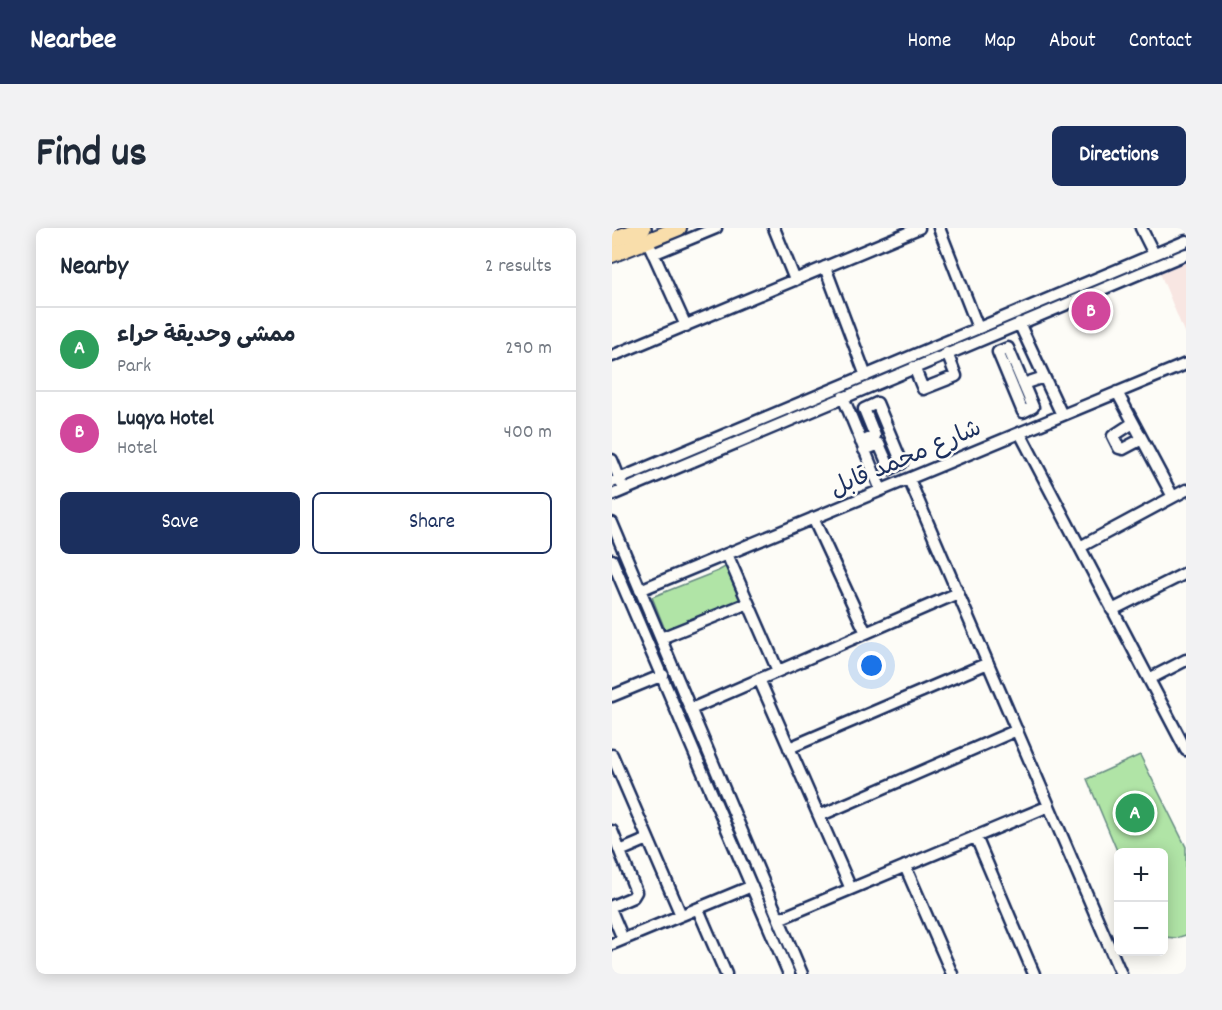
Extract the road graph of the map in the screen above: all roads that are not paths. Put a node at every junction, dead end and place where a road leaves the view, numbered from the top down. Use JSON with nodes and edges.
{"nodes":[{"id":1,"x":679,"y":228,"type":"edge"},
{"id":2,"x":716,"y":228,"type":"edge"},
{"id":3,"x":774,"y":228,"type":"edge"},
{"id":4,"x":919,"y":228,"type":"edge"},
{"id":5,"x":939,"y":228,"type":"edge"},
{"id":6,"x":1141,"y":228,"type":"edge"},
{"id":7,"x":612,"y":240,"type":"edge"},
{"id":8,"x":648,"y":241,"type":"edge"},
{"id":9,"x":1186,"y":241,"type":"edge"},
{"id":10,"x":1154,"y":254,"type":"junction"},
{"id":11,"x":1186,"y":254,"type":"edge"},
{"id":12,"x":612,"y":255,"type":"edge"},
{"id":13,"x":825,"y":267,"type":"junction"},
{"id":14,"x":795,"y":280,"type":"junction"},
{"id":15,"x":1087,"y":289,"type":"junction"},
{"id":16,"x":1019,"y":323,"type":"junction"},
{"id":17,"x":686,"y":326,"type":"junction"},
{"id":18,"x":978,"y":328,"type":"junction"},
{"id":19,"x":947,"y":353,"type":"junction"},
{"id":20,"x":612,"y":356,"type":"edge"},
{"id":21,"x":1038,"y":364,"type":"junction"},
{"id":22,"x":1186,"y":364,"type":"edge"},
{"id":23,"x":914,"y":367,"type":"junction"},
{"id":24,"x":866,"y":376,"type":"junction"},
{"id":25,"x":1044,"y":377,"type":"junction"},
{"id":26,"x":1021,"y":380,"type":"junction"},
{"id":27,"x":1117,"y":392,"type":"junction"},
{"id":28,"x":843,"y":397,"type":"junction"},
{"id":29,"x":1062,"y":415,"type":"junction"},
{"id":30,"x":1133,"y":423,"type":"junction"},
{"id":31,"x":1020,"y":433,"type":"junction"},
{"id":32,"x":1142,"y":439,"type":"junction"},
{"id":33,"x":877,"y":440,"type":"junction"},
{"id":34,"x":863,"y":446,"type":"junction"},
{"id":35,"x":612,"y":460,"type":"edge"},
{"id":36,"x":909,"y":478,"type":"junction"},
{"id":37,"x":616,"y":480,"type":"edge"},
{"id":38,"x":624,"y":490,"type":"junction"},
{"id":39,"x":881,"y":490,"type":"junction"},
{"id":40,"x":1186,"y":490,"type":"edge"},
{"id":41,"x":612,"y":495,"type":"edge"},
{"id":42,"x":1173,"y":497,"type":"junction"},
{"id":43,"x":813,"y":518,"type":"junction"},
{"id":44,"x":612,"y":523,"type":"edge"},
{"id":45,"x":1080,"y":547,"type":"junction"},
{"id":46,"x":727,"y":554,"type":"junction"},
{"id":47,"x":612,"y":560,"type":"edge"},
{"id":48,"x":1186,"y":573,"type":"edge"},
{"id":49,"x":640,"y":590,"type":"junction"},
{"id":50,"x":958,"y":593,"type":"junction"},
{"id":51,"x":748,"y":603,"type":"junction"},
{"id":52,"x":1112,"y":610,"type":"junction"},
{"id":53,"x":866,"y":633,"type":"junction"},
{"id":54,"x":661,"y":638,"type":"junction"},
{"id":55,"x":1186,"y":660,"type":"edge"},
{"id":56,"x":988,"y":663,"type":"junction"},
{"id":57,"x":778,"y":671,"type":"junction"},
{"id":58,"x":663,"y":675,"type":"junction"},
{"id":59,"x":1149,"y":679,"type":"junction"},
{"id":60,"x":759,"y":680,"type":"junction"},
{"id":61,"x":612,"y":696,"type":"edge"},
{"id":62,"x":690,"y":709,"type":"junction"},
{"id":63,"x":1017,"y":730,"type":"junction"},
{"id":64,"x":1185,"y":747,"type":"edge"},
{"id":65,"x":789,"y":748,"type":"junction"},
{"id":66,"x":612,"y":755,"type":"edge"},
{"id":67,"x":1049,"y":806,"type":"junction"},
{"id":68,"x":819,"y":816,"type":"junction"},
{"id":69,"x":612,"y":831,"type":"edge"},
{"id":70,"x":976,"y":837,"type":"junction"},
{"id":71,"x":648,"y":839,"type":"junction"},
{"id":72,"x":621,"y":850,"type":"junction"},
{"id":73,"x":905,"y":866,"type":"junction"},
{"id":74,"x":752,"y":886,"type":"junction"},
{"id":75,"x":851,"y":889,"type":"junction"},
{"id":76,"x":612,"y":906,"type":"edge"},
{"id":77,"x":698,"y":909,"type":"junction"},
{"id":78,"x":612,"y":913,"type":"edge"},
{"id":79,"x":681,"y":915,"type":"junction"},
{"id":80,"x":779,"y":919,"type":"junction"},
{"id":81,"x":623,"y":939,"type":"junction"},
{"id":82,"x":612,"y":944,"type":"edge"},
{"id":83,"x":726,"y":974,"type":"edge"},
{"id":84,"x":789,"y":974,"type":"edge"},
{"id":85,"x":802,"y":974,"type":"edge"},
{"id":86,"x":952,"y":974,"type":"edge"},
{"id":87,"x":1034,"y":974,"type":"edge"},
{"id":88,"x":1120,"y":974,"type":"edge"}],
"edges":[{"from":1,"to":8,"type":"main road"},
{"from":2,"to":8,"type":"street"},
{"from":3,"to":14,"type":"street"},
{"from":4,"to":13,"type":"street"},
{"from":5,"to":18,"type":"street"},
{"from":6,"to":10,"type":"street"},
{"from":7,"to":8,"type":"highway"},
{"from":8,"to":12,"type":"main road"},
{"from":8,"to":17,"type":"street"},
{"from":9,"to":10,"type":"street"},
{"from":10,"to":15,"type":"street"},
{"from":11,"to":15,"type":"street"},
{"from":13,"to":14,"type":"street"},
{"from":13,"to":24,"type":"street"},
{"from":14,"to":17,"type":"street"},
{"from":15,"to":16,"type":"street"},
{"from":15,"to":18,"type":"street"},
{"from":16,"to":19,"type":"street"},
{"from":16,"to":21,"type":"street"},
{"from":17,"to":20,"type":"street"},
{"from":18,"to":24,"type":"street"},
{"from":19,"to":23,"type":"street"},
{"from":19,"to":23,"type":"street"},
{"from":21,"to":25,"type":"street"},
{"from":21,"to":26,"type":"street"},
{"from":22,"to":27,"type":"street","name":"شارع محمد قابل"},
{"from":23,"to":28,"type":"street"},
{"from":24,"to":37,"type":"street"},
{"from":25,"to":26,"type":"street"},
{"from":25,"to":29,"type":"street"},
{"from":26,"to":26,"type":"street"},
{"from":27,"to":29,"type":"street","name":"شارع محمد قابل"},
{"from":27,"to":30,"type":"street"},
{"from":28,"to":34,"type":"street"},
{"from":28,"to":38,"type":"street"},
{"from":29,"to":31,"type":"street","name":"شارع محمد قابل"},
{"from":30,"to":32,"type":"street"},
{"from":30,"to":32,"type":"street"},
{"from":31,"to":36,"type":"street","name":"شارع محمد قابل"},
{"from":31,"to":45,"type":"street"},
{"from":32,"to":42,"type":"street"},
{"from":33,"to":33,"type":"street"},
{"from":33,"to":34,"type":"street"},
{"from":34,"to":39,"type":"street"},
{"from":35,"to":37,"type":"street"},
{"from":36,"to":39,"type":"street","name":"شارع محمد قابل"},
{"from":36,"to":50,"type":"street"},
{"from":37,"to":38,"type":"street"},
{"from":38,"to":41,"type":"street"},
{"from":39,"to":43,"type":"street","name":"شارع محمد قابل"},
{"from":40,"to":42,"type":"street"},
{"from":42,"to":45,"type":"street"},
{"from":43,"to":46,"type":"street","name":"شارع محمد قابل"},
{"from":43,"to":53,"type":"street"},
{"from":44,"to":49,"type":"street"},
{"from":45,"to":52,"type":"street"},
{"from":46,"to":49,"type":"street","name":"شارع محمد قابل"},
{"from":46,"to":51,"type":"street"},
{"from":47,"to":58,"type":"street"},
{"from":48,"to":52,"type":"street"},
{"from":49,"to":54,"type":"street"},
{"from":50,"to":53,"type":"street"},
{"from":50,"to":56,"type":"street"},
{"from":51,"to":54,"type":"street"},
{"from":51,"to":57,"type":"street"},
{"from":52,"to":59,"type":"street"},
{"from":53,"to":57,"type":"street"},
{"from":54,"to":62,"type":"street"},
{"from":55,"to":59,"type":"street"},
{"from":56,"to":63,"type":"street"},
{"from":56,"to":65,"type":"street"},
{"from":57,"to":60,"type":"street"},
{"from":58,"to":61,"type":"street"},
{"from":58,"to":74,"type":"street"},
{"from":59,"to":64,"type":"street"},
{"from":60,"to":62,"type":"street"},
{"from":60,"to":65,"type":"street"},
{"from":62,"to":80,"type":"street"},
{"from":63,"to":67,"type":"street"},
{"from":63,"to":68,"type":"street"},
{"from":65,"to":68,"type":"street"},
{"from":66,"to":71,"type":"street"},
{"from":67,"to":70,"type":"street"},
{"from":67,"to":88,"type":"street"},
{"from":68,"to":75,"type":"street"},
{"from":69,"to":72,"type":"street"},
{"from":70,"to":73,"type":"street"},
{"from":70,"to":87,"type":"street"},
{"from":71,"to":72,"type":"street"},
{"from":71,"to":79,"type":"street"},
{"from":72,"to":76,"type":"street"},
{"from":73,"to":75,"type":"street"},
{"from":73,"to":86,"type":"street"},
{"from":74,"to":77,"type":"street"},
{"from":74,"to":84,"type":"street"},
{"from":75,"to":80,"type":"street"},
{"from":77,"to":79,"type":"street"},
{"from":77,"to":83,"type":"street"},
{"from":78,"to":81,"type":"street"},
{"from":79,"to":81,"type":"street"},
{"from":80,"to":85,"type":"street"},
{"from":81,"to":82,"type":"street"}]}
